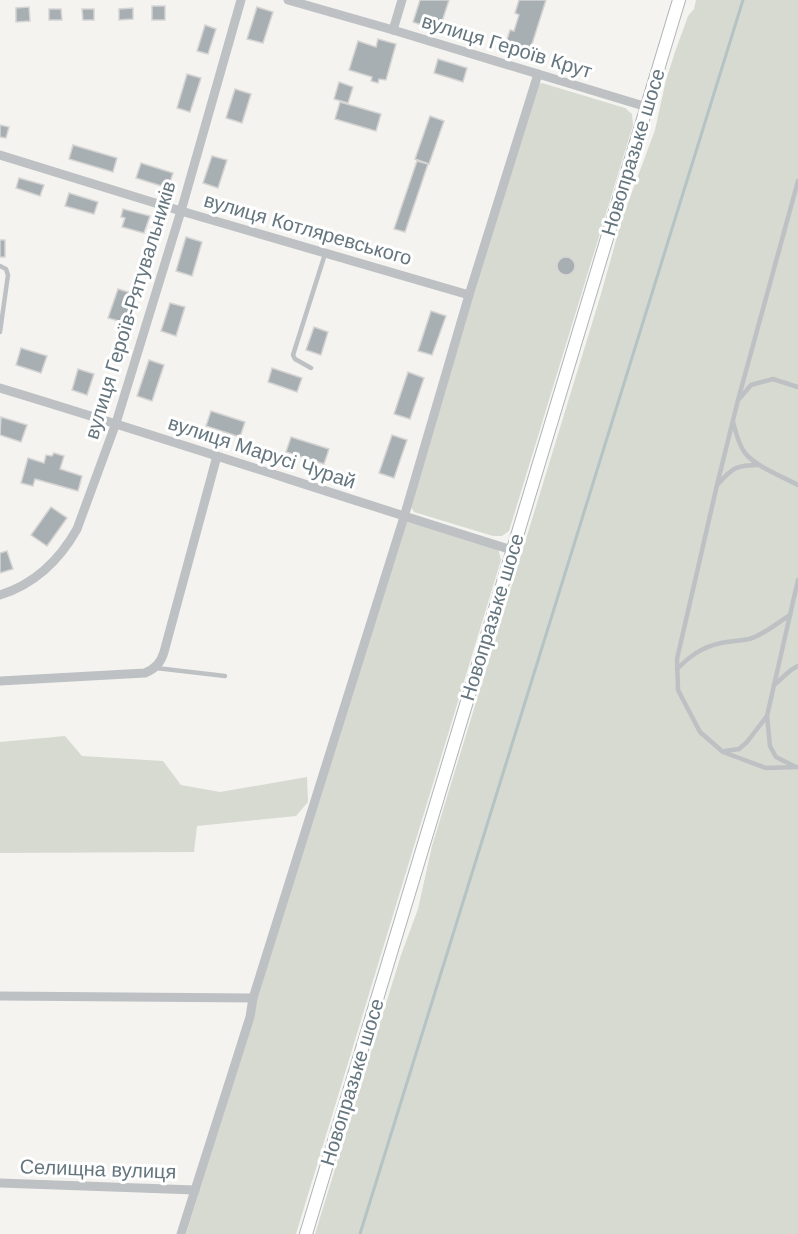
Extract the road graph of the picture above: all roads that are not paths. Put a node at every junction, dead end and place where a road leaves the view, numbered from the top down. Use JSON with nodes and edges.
{"nodes":[{"id":1,"x":241,"y":0,"type":"edge"},
{"id":2,"x":288,"y":0,"type":"edge"},
{"id":3,"x":402,"y":0,"type":"edge"},
{"id":4,"x":679,"y":0,"type":"edge"},
{"id":5,"x":393,"y":30,"type":"junction"},
{"id":6,"x":538,"y":74,"type":"junction"},
{"id":7,"x":647,"y":107,"type":"junction"},
{"id":8,"x":0,"y":155,"type":"edge"},
{"id":9,"x":798,"y":181,"type":"edge"},
{"id":10,"x":181,"y":211,"type":"junction"},
{"id":11,"x":325,"y":253,"type":"junction"},
{"id":12,"x":0,"y":266,"type":"edge"},
{"id":13,"x":469,"y":295,"type":"junction"},
{"id":14,"x":0,"y":332,"type":"edge"},
{"id":15,"x":311,"y":368,"type":"dead end"},
{"id":16,"x":798,"y":387,"type":"edge"},
{"id":17,"x":0,"y":388,"type":"edge"},
{"id":18,"x":738,"y":400,"type":"junction"},
{"id":19,"x":733,"y":419,"type":"junction"},
{"id":20,"x":116,"y":423,"type":"junction"},
{"id":21,"x":217,"y":456,"type":"junction"},
{"id":22,"x":759,"y":465,"type":"junction"},
{"id":23,"x":798,"y":485,"type":"edge"},
{"id":24,"x":717,"y":486,"type":"junction"},
{"id":25,"x":404,"y":516,"type":"junction"},
{"id":26,"x":512,"y":550,"type":"junction"},
{"id":27,"x":798,"y":579,"type":"edge"},
{"id":28,"x":0,"y":595,"type":"edge"},
{"id":29,"x":790,"y":615,"type":"junction"},
{"id":30,"x":798,"y":666,"type":"edge"},
{"id":31,"x":154,"y":668,"type":"junction"},
{"id":32,"x":677,"y":669,"type":"junction"},
{"id":33,"x":225,"y":676,"type":"dead end"},
{"id":34,"x":0,"y":681,"type":"edge"},
{"id":35,"x":774,"y":685,"type":"junction"},
{"id":36,"x":767,"y":716,"type":"junction"},
{"id":37,"x":723,"y":752,"type":"junction"},
{"id":38,"x":797,"y":767,"type":"edge"},
{"id":39,"x":0,"y":996,"type":"edge"},
{"id":40,"x":254,"y":998,"type":"junction"},
{"id":41,"x":0,"y":1183,"type":"edge"},
{"id":42,"x":195,"y":1190,"type":"junction"},
{"id":43,"x":181,"y":1234,"type":"edge"},
{"id":44,"x":306,"y":1234,"type":"edge"}],
"edges":[{"from":1,"to":10,"type":"street","name":"вулиця Героїв-Рятувальників"},
{"from":2,"to":5,"type":"street","name":"вулиця Героїв Крут"},
{"from":3,"to":5,"type":"street"},
{"from":4,"to":7,"type":"main road","name":"Новопразьке шосе"},
{"from":5,"to":6,"type":"street","name":"вулиця Героїв Крут"},
{"from":6,"to":7,"type":"street","name":"вулиця Героїв Крут"},
{"from":6,"to":13,"type":"street"},
{"from":7,"to":26,"type":"main road","name":"Новопразьке шосе"},
{"from":8,"to":10,"type":"street","name":"вулиця Котляревського"},
{"from":9,"to":18,"type":"lane"},
{"from":10,"to":11,"type":"street","name":"вулиця Котляревського"},
{"from":10,"to":20,"type":"street","name":"вулиця Героїв-Рятувальників"},
{"from":11,"to":13,"type":"street","name":"вулиця Котляревського"},
{"from":11,"to":15,"type":"lane"},
{"from":12,"to":14,"type":"lane"},
{"from":13,"to":25,"type":"street"},
{"from":16,"to":18,"type":"lane"},
{"from":17,"to":20,"type":"street","name":"вулиця Марусі Чурай"},
{"from":18,"to":19,"type":"lane"},
{"from":19,"to":22,"type":"lane"},
{"from":19,"to":24,"type":"lane"},
{"from":20,"to":21,"type":"street","name":"вулиця Марусі Чурай"},
{"from":20,"to":28,"type":"street","name":"вулиця Героїв-Рятувальників"},
{"from":21,"to":25,"type":"street","name":"вулиця Марусі Чурай"},
{"from":21,"to":31,"type":"street"},
{"from":22,"to":23,"type":"lane"},
{"from":22,"to":24,"type":"lane"},
{"from":24,"to":32,"type":"lane"},
{"from":25,"to":26,"type":"street","name":"вулиця Марусі Чурай"},
{"from":25,"to":40,"type":"street"},
{"from":26,"to":44,"type":"main road","name":"Новопразьке шосе"},
{"from":27,"to":29,"type":"lane"},
{"from":29,"to":32,"type":"lane"},
{"from":29,"to":35,"type":"lane"},
{"from":30,"to":35,"type":"lane"},
{"from":31,"to":33,"type":"lane"},
{"from":31,"to":34,"type":"street"},
{"from":32,"to":37,"type":"lane"},
{"from":35,"to":36,"type":"lane"},
{"from":36,"to":37,"type":"lane"},
{"from":36,"to":38,"type":"lane"},
{"from":37,"to":38,"type":"lane"},
{"from":39,"to":40,"type":"street"},
{"from":40,"to":42,"type":"street"},
{"from":41,"to":42,"type":"street","name":"Селищна вулиця"},
{"from":42,"to":43,"type":"street"}]}
